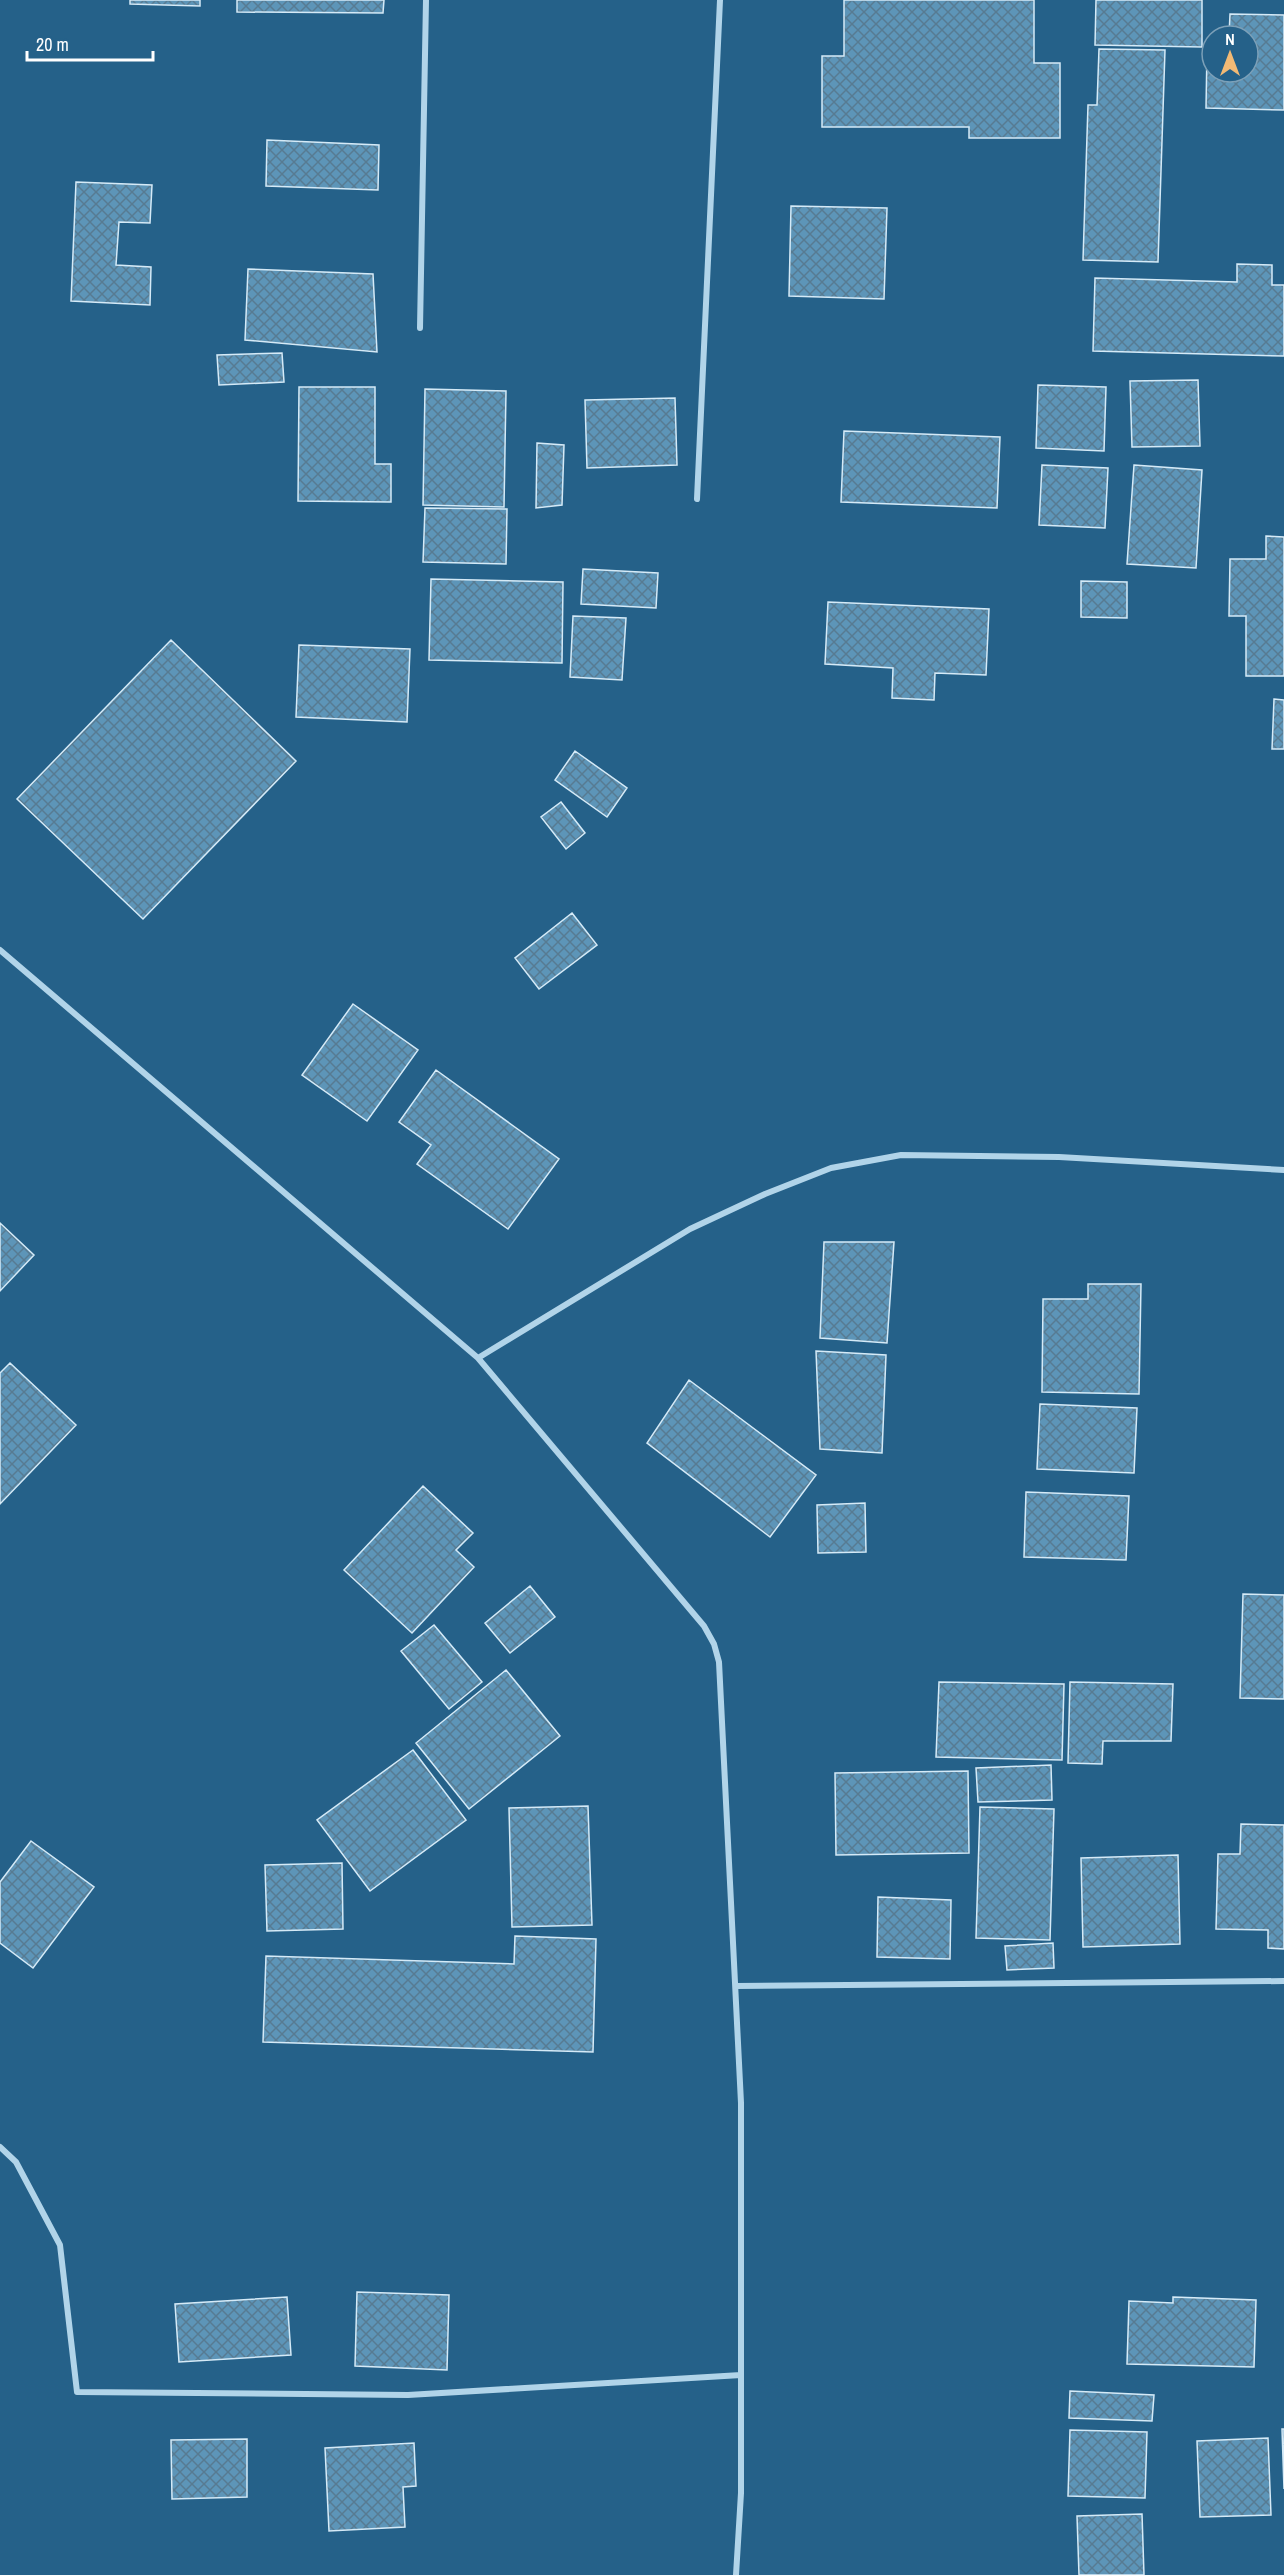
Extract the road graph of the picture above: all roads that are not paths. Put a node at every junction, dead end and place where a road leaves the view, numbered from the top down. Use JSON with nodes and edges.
{"nodes":[{"id":1,"x":426,"y":0,"type":"edge"},
{"id":2,"x":720,"y":0,"type":"edge"},
{"id":3,"x":420,"y":328,"type":"dead end"},
{"id":4,"x":697,"y":499,"type":"dead end"},
{"id":5,"x":0,"y":950,"type":"edge"},
{"id":6,"x":1284,"y":1170,"type":"edge"},
{"id":7,"x":478,"y":1358,"type":"junction"},
{"id":8,"x":1284,"y":1981,"type":"edge"},
{"id":9,"x":736,"y":1986,"type":"junction"},
{"id":10,"x":0,"y":2147,"type":"edge"},
{"id":11,"x":741,"y":2375,"type":"junction"},
{"id":12,"x":736,"y":2575,"type":"edge"}],
"edges":[{"from":1,"to":3,"type":"street"},
{"from":2,"to":4,"type":"street"},
{"from":5,"to":7,"type":"street"},
{"from":6,"to":7,"type":"street"},
{"from":7,"to":9,"type":"street"},
{"from":8,"to":9,"type":"street"},
{"from":9,"to":11,"type":"street"},
{"from":10,"to":11,"type":"street"},
{"from":11,"to":12,"type":"street"}]}
